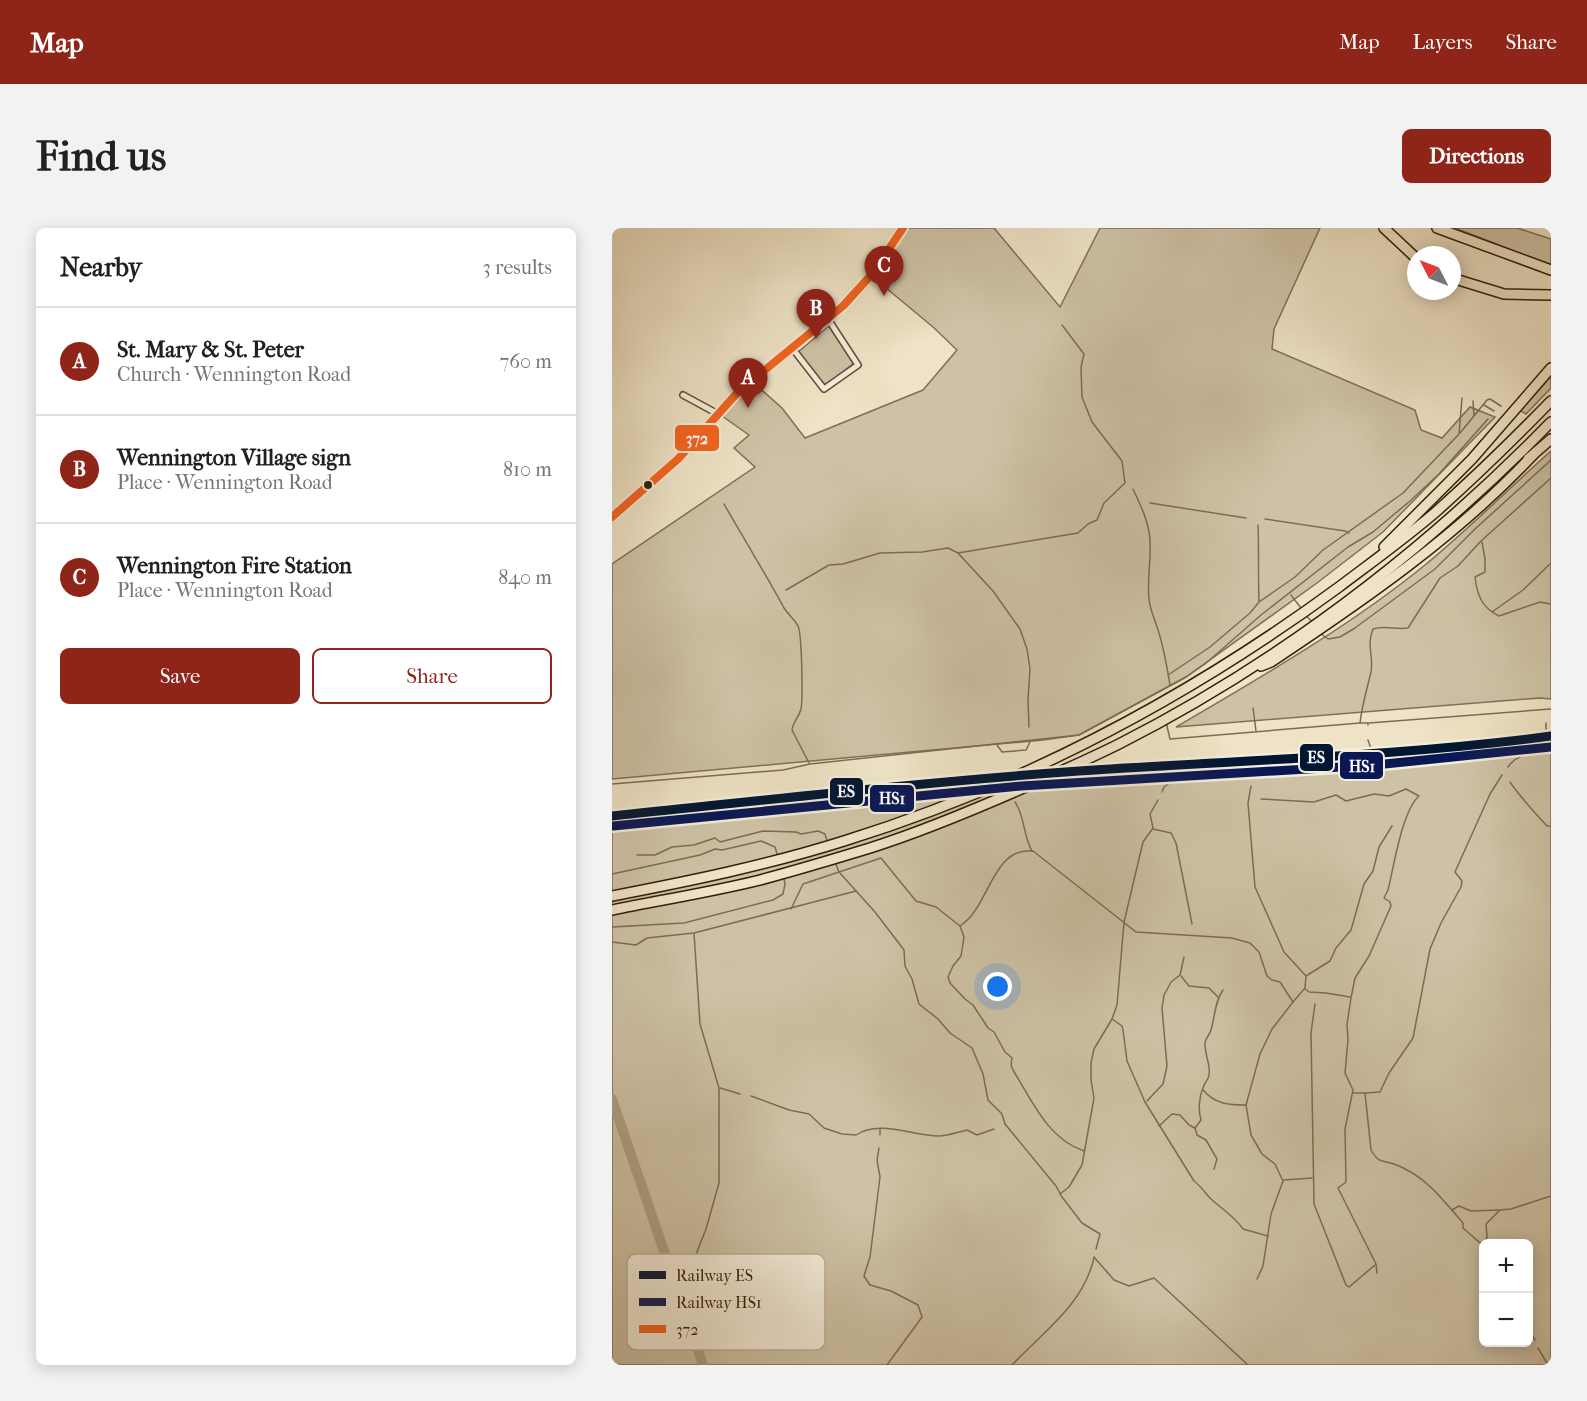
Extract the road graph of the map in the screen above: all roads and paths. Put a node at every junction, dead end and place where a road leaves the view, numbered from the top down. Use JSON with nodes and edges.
{"nodes":[{"id":1,"x":903,"y":228,"type":"edge"},
{"id":2,"x":1383,"y":228,"type":"edge"},
{"id":3,"x":1437,"y":228,"type":"edge"},
{"id":4,"x":1407,"y":250,"type":"edge"},
{"id":5,"x":1551,"y":270,"type":"edge"},
{"id":6,"x":1461,"y":281,"type":"edge"},
{"id":7,"x":1551,"y":295,"type":"edge"},
{"id":8,"x":828,"y":319,"type":"junction"},
{"id":9,"x":793,"y":349,"type":"junction"},
{"id":10,"x":1551,"y":368,"type":"edge"},
{"id":11,"x":682,"y":395,"type":"dead end"},
{"id":12,"x":1551,"y":400,"type":"edge"},
{"id":13,"x":718,"y":414,"type":"junction"},
{"id":14,"x":1551,"y":422,"type":"edge"},
{"id":15,"x":1551,"y":439,"type":"edge"},
{"id":16,"x":1533,"y":455,"type":"junction"},
{"id":17,"x":612,"y":517,"type":"edge"},
{"id":18,"x":1429,"y":536,"type":"junction"},
{"id":19,"x":1364,"y":568,"type":"junction"},
{"id":20,"x":1337,"y":613,"type":"junction"},
{"id":21,"x":612,"y":896,"type":"edge"},
{"id":22,"x":612,"y":910,"type":"edge"}],
"edges":[{"from":1,"to":8,"type":"main road"},
{"from":2,"to":4,"type":"main road"},
{"from":3,"to":5,"type":"main road"},
{"from":6,"to":7,"type":"main road"},
{"from":8,"to":9,"type":"main road"},
{"from":8,"to":9,"type":"street"},
{"from":9,"to":13,"type":"main road"},
{"from":10,"to":19,"type":"main road"},
{"from":11,"to":13,"type":"street"},
{"from":12,"to":19,"type":"main road"},
{"from":13,"to":17,"type":"main road"},
{"from":14,"to":18,"type":"main road"},
{"from":15,"to":16,"type":"main road"},
{"from":16,"to":18,"type":"main road"},
{"from":16,"to":20,"type":"main road"},
{"from":18,"to":20,"type":"main road"},
{"from":19,"to":21,"type":"main road"},
{"from":20,"to":22,"type":"main road"}]}
